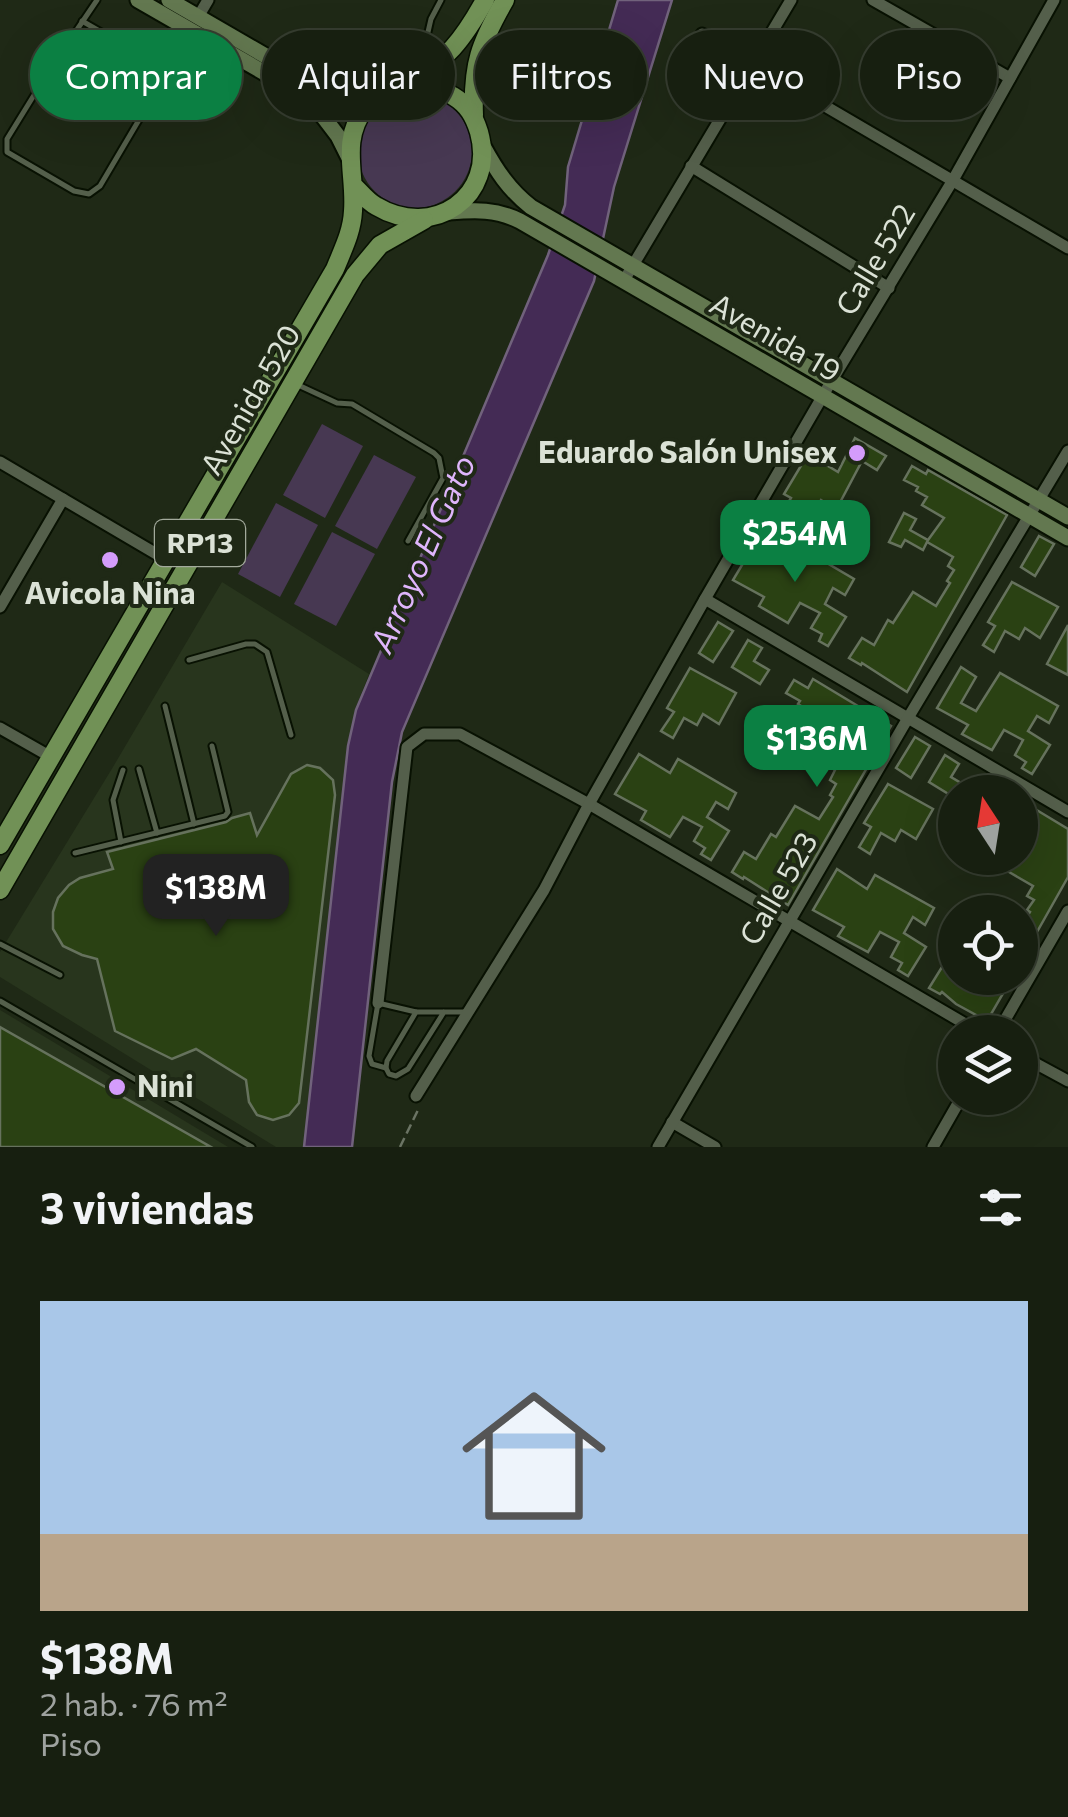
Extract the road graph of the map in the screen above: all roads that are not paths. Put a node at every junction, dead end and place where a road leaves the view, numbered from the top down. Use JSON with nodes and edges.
{"nodes":[{"id":1,"x":98,"y":0,"type":"edge"},
{"id":2,"x":138,"y":0,"type":"edge"},
{"id":3,"x":168,"y":0,"type":"edge"},
{"id":4,"x":208,"y":0,"type":"edge"},
{"id":5,"x":440,"y":0,"type":"edge"},
{"id":6,"x":485,"y":0,"type":"edge"},
{"id":7,"x":505,"y":0,"type":"edge"},
{"id":8,"x":791,"y":0,"type":"edge"},
{"id":9,"x":872,"y":0,"type":"edge"},
{"id":10,"x":1054,"y":0,"type":"edge"},
{"id":11,"x":198,"y":17,"type":"junction"},
{"id":12,"x":82,"y":20,"type":"junction"},
{"id":13,"x":181,"y":25,"type":"junction"},
{"id":14,"x":76,"y":30,"type":"edge"},
{"id":15,"x":99,"y":30,"type":"edge"},
{"id":16,"x":178,"y":30,"type":"edge"},
{"id":17,"x":428,"y":30,"type":"edge"},
{"id":18,"x":774,"y":30,"type":"edge"},
{"id":19,"x":455,"y":46,"type":"edge"},
{"id":20,"x":262,"y":55,"type":"edge"},
{"id":21,"x":1010,"y":78,"type":"junction"},
{"id":22,"x":455,"y":98,"type":"edge"},
{"id":23,"x":30,"y":101,"type":"edge"},
{"id":24,"x":840,"y":114,"type":"edge"},
{"id":25,"x":474,"y":115,"type":"junction"},
{"id":26,"x":139,"y":120,"type":"edge"},
{"id":27,"x":358,"y":120,"type":"edge"},
{"id":28,"x":719,"y":120,"type":"edge"},
{"id":29,"x":482,"y":146,"type":"junction"},
{"id":30,"x":349,"y":158,"type":"junction"},
{"id":31,"x":691,"y":166,"type":"junction"},
{"id":32,"x":954,"y":180,"type":"junction"},
{"id":33,"x":354,"y":186,"type":"junction"},
{"id":34,"x":449,"y":212,"type":"junction"},
{"id":35,"x":425,"y":219,"type":"junction"},
{"id":36,"x":1068,"y":248,"type":"edge"},
{"id":37,"x":631,"y":266,"type":"junction"},
{"id":38,"x":623,"y":282,"type":"junction"},
{"id":39,"x":889,"y":288,"type":"junction"},
{"id":40,"x":832,"y":380,"type":"junction"},
{"id":41,"x":293,"y":382,"type":"junction"},
{"id":42,"x":822,"y":398,"type":"junction"},
{"id":43,"x":1068,"y":451,"type":"edge"},
{"id":44,"x":0,"y":462,"type":"edge"},
{"id":45,"x":63,"y":499,"type":"junction"},
{"id":46,"x":1039,"y":500,"type":"junction"},
{"id":47,"x":1030,"y":516,"type":"junction"},
{"id":48,"x":1068,"y":517,"type":"edge"},
{"id":49,"x":1068,"y":538,"type":"edge"},
{"id":50,"x":408,"y":541,"type":"dead end"},
{"id":51,"x":165,"y":559,"type":"junction"},
{"id":52,"x":705,"y":600,"type":"junction"},
{"id":53,"x":0,"y":608,"type":"edge"},
{"id":54,"x":188,"y":660,"type":"dead end"},
{"id":55,"x":166,"y":706,"type":"dead end"},
{"id":56,"x":908,"y":718,"type":"junction"},
{"id":57,"x":0,"y":728,"type":"edge"},
{"id":58,"x":291,"y":735,"type":"dead end"},
{"id":59,"x":212,"y":746,"type":"dead end"},
{"id":60,"x":50,"y":756,"type":"junction"},
{"id":61,"x":139,"y":769,"type":"dead end"},
{"id":62,"x":123,"y":770,"type":"dead end"},
{"id":63,"x":589,"y":804,"type":"junction"},
{"id":64,"x":1068,"y":812,"type":"edge"},
{"id":65,"x":194,"y":824,"type":"junction"},
{"id":66,"x":156,"y":833,"type":"junction"},
{"id":67,"x":121,"y":842,"type":"junction"},
{"id":68,"x":0,"y":845,"type":"edge"},
{"id":69,"x":74,"y":853,"type":"dead end"},
{"id":70,"x":0,"y":890,"type":"edge"},
{"id":71,"x":1068,"y":911,"type":"edge"},
{"id":72,"x":788,"y":922,"type":"junction"},
{"id":73,"x":0,"y":944,"type":"edge"},
{"id":74,"x":60,"y":975,"type":"dead end"},
{"id":75,"x":0,"y":1001,"type":"edge"},
{"id":76,"x":378,"y":1003,"type":"junction"},
{"id":77,"x":416,"y":1012,"type":"junction"},
{"id":78,"x":444,"y":1012,"type":"junction"},
{"id":79,"x":469,"y":1012,"type":"junction"},
{"id":80,"x":949,"y":1015,"type":"edge"},
{"id":81,"x":1008,"y":1015,"type":"edge"},
{"id":82,"x":1038,"y":1065,"type":"edge"},
{"id":83,"x":386,"y":1068,"type":"junction"},
{"id":84,"x":1068,"y":1081,"type":"edge"},
{"id":85,"x":416,"y":1096,"type":"road end"},
{"id":86,"x":952,"y":1115,"type":"edge"},
{"id":87,"x":672,"y":1122,"type":"junction"},
{"id":88,"x":936,"y":1146,"type":"edge"},
{"id":89,"x":252,"y":1147,"type":"edge"},
{"id":90,"x":658,"y":1147,"type":"edge"},
{"id":91,"x":715,"y":1147,"type":"edge"}],
"edges":[{"from":1,"to":12,"type":"lane"},
{"from":2,"to":13,"type":"main road"},
{"from":3,"to":11,"type":"main road"},
{"from":4,"to":11,"type":"street"},
{"from":5,"to":17,"type":"lane"},
{"from":6,"to":19,"type":"main road"},
{"from":7,"to":25,"type":"main road"},
{"from":8,"to":18,"type":"street"},
{"from":9,"to":21,"type":"street"},
{"from":10,"to":21,"type":"street","name":"Calle 522"},
{"from":11,"to":20,"type":"main road"},
{"from":12,"to":14,"type":"lane"},
{"from":12,"to":15,"type":"lane"},
{"from":13,"to":16,"type":"lane"},
{"from":13,"to":30,"type":"main road"},
{"from":21,"to":32,"type":"street","name":"Calle 522"},
{"from":22,"to":25,"type":"main road"},
{"from":23,"to":26,"type":"lane"},
{"from":24,"to":32,"type":"street"},
{"from":25,"to":29,"type":"main road"},
{"from":27,"to":30,"type":"main road","number":"RP13"},
{"from":28,"to":31,"type":"street"},
{"from":29,"to":34,"type":"main road"},
{"from":29,"to":37,"type":"main road","name":"Avenida 19"},
{"from":30,"to":33,"type":"main road","number":"RP13"},
{"from":31,"to":37,"type":"street"},
{"from":31,"to":39,"type":"street"},
{"from":32,"to":36,"type":"street"},
{"from":32,"to":39,"type":"street","name":"Calle 522"},
{"from":33,"to":35,"type":"main road"},
{"from":33,"to":51,"type":"main road","name":"Avenida 520","number":"RP13"},
{"from":34,"to":35,"type":"main road","number":"RP13"},
{"from":34,"to":38,"type":"main road","name":"Avenida 19"},
{"from":35,"to":41,"type":"main road","name":"Avenida 520","number":"RP13"},
{"from":37,"to":38,"type":"street"},
{"from":37,"to":40,"type":"main road","name":"Avenida 19"},
{"from":38,"to":42,"type":"main road","name":"Avenida 19"},
{"from":39,"to":40,"type":"street","name":"Calle 522"},
{"from":40,"to":42,"type":"street","name":"Calle 522"},
{"from":40,"to":46,"type":"main road","name":"Avenida 19"},
{"from":41,"to":50,"type":"lane"},
{"from":41,"to":70,"type":"main road","name":"Avenida 520","number":"RP13"},
{"from":42,"to":47,"type":"main road","name":"Avenida 19"},
{"from":42,"to":52,"type":"street","name":"Calle 522"},
{"from":43,"to":46,"type":"street","name":"Calle 523"},
{"from":44,"to":45,"type":"street"},
{"from":45,"to":51,"type":"street"},
{"from":45,"to":53,"type":"street"},
{"from":46,"to":47,"type":"street","name":"Calle 523"},
{"from":46,"to":48,"type":"main road","name":"Avenida 19"},
{"from":47,"to":49,"type":"main road","name":"Avenida 19"},
{"from":47,"to":56,"type":"street","name":"Calle 523"},
{"from":51,"to":60,"type":"main road","name":"Avenida 520","number":"RP13"},
{"from":52,"to":56,"type":"street"},
{"from":52,"to":63,"type":"street","name":"Calle 522"},
{"from":54,"to":58,"type":"lane"},
{"from":55,"to":65,"type":"lane"},
{"from":56,"to":64,"type":"street"},
{"from":56,"to":72,"type":"street","name":"Calle 523"},
{"from":57,"to":60,"type":"street"},
{"from":59,"to":65,"type":"lane"},
{"from":60,"to":68,"type":"main road","name":"Avenida 520","number":"RP13"},
{"from":61,"to":66,"type":"lane"},
{"from":62,"to":67,"type":"lane"},
{"from":63,"to":72,"type":"street"},
{"from":63,"to":76,"type":"street"},
{"from":63,"to":79,"type":"street","name":"Calle 522"},
{"from":65,"to":66,"type":"lane"},
{"from":66,"to":67,"type":"lane"},
{"from":67,"to":69,"type":"lane"},
{"from":71,"to":81,"type":"street"},
{"from":72,"to":80,"type":"street"},
{"from":72,"to":87,"type":"street","name":"Calle 523"},
{"from":73,"to":74,"type":"lane"},
{"from":75,"to":89,"type":"lane"},
{"from":76,"to":77,"type":"lane"},
{"from":76,"to":83,"type":"lane"},
{"from":77,"to":78,"type":"lane"},
{"from":77,"to":83,"type":"lane"},
{"from":78,"to":79,"type":"lane"},
{"from":78,"to":83,"type":"lane"},
{"from":79,"to":85,"type":"street","name":"Calle 522"},
{"from":82,"to":84,"type":"street"},
{"from":86,"to":88,"type":"street"},
{"from":87,"to":90,"type":"street","name":"Calle 523"},
{"from":87,"to":91,"type":"street"}]}
